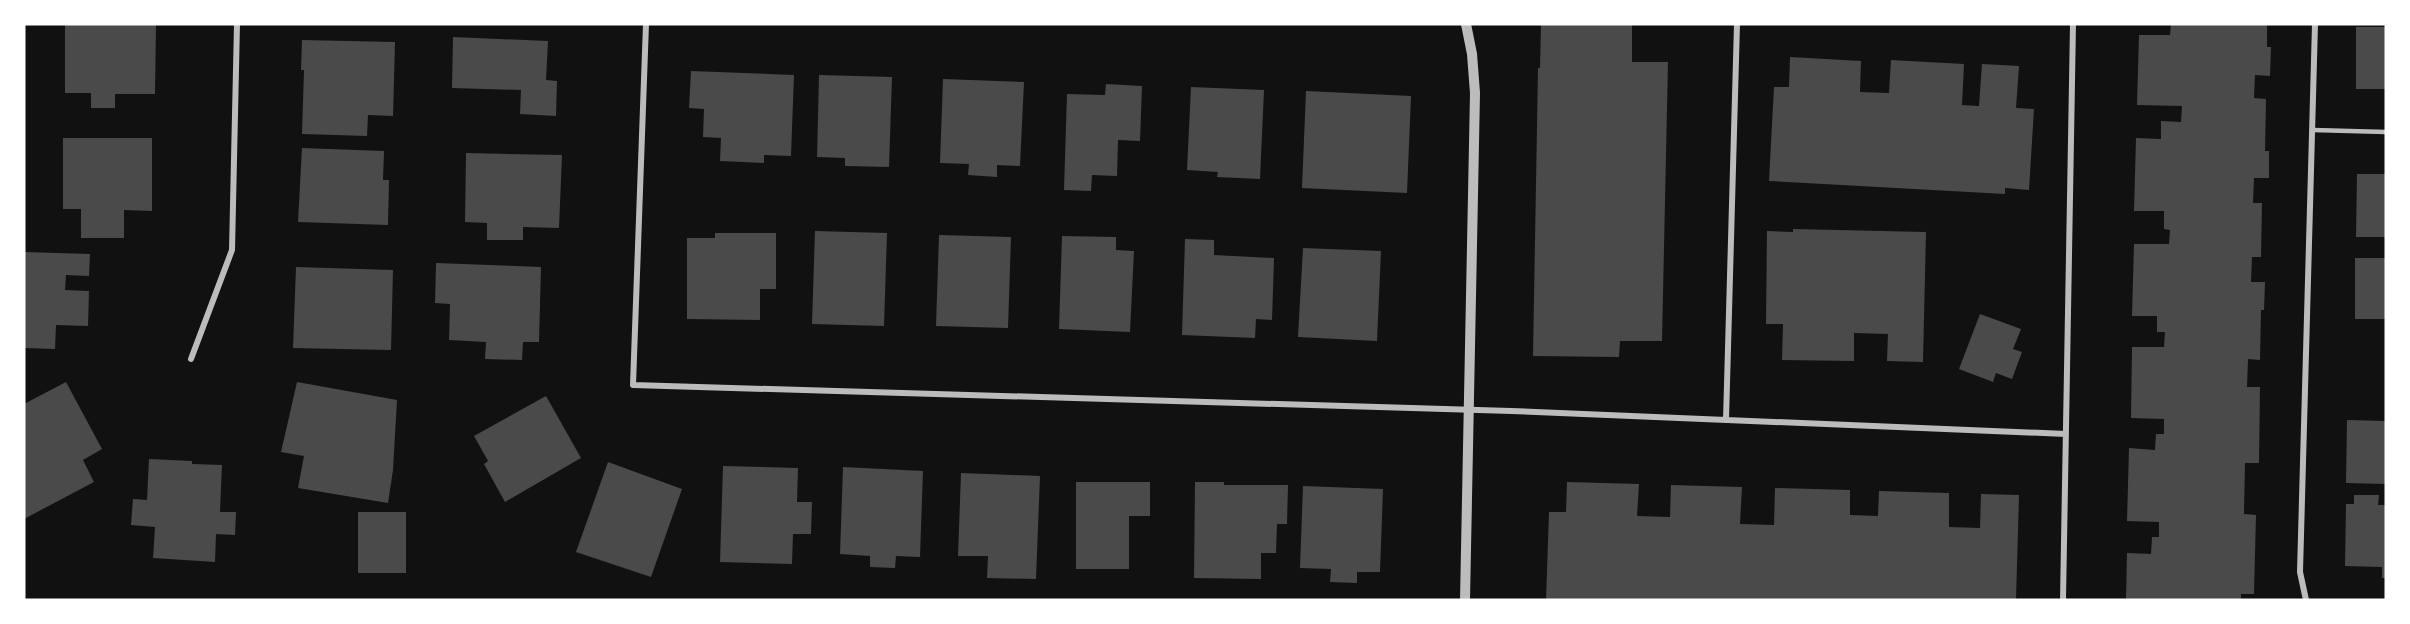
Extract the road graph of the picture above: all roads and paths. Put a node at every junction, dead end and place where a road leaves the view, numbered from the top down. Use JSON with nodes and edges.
{"nodes":[{"id":1,"x":237,"y":24,"type":"edge"},
{"id":2,"x":646,"y":24,"type":"edge"},
{"id":3,"x":1466,"y":24,"type":"edge"},
{"id":4,"x":1737,"y":24,"type":"edge"},
{"id":5,"x":2073,"y":24,"type":"edge"},
{"id":6,"x":2315,"y":24,"type":"edge"},
{"id":7,"x":2313,"y":130,"type":"junction"},
{"id":8,"x":2386,"y":132,"type":"edge"},
{"id":9,"x":191,"y":359,"type":"dead end"},
{"id":10,"x":1470,"y":411,"type":"junction"},
{"id":11,"x":1726,"y":420,"type":"junction"},
{"id":12,"x":2066,"y":434,"type":"junction"},
{"id":13,"x":1466,"y":600,"type":"edge"},
{"id":14,"x":2063,"y":600,"type":"edge"},
{"id":15,"x":2306,"y":600,"type":"edge"}],
"edges":[{"from":1,"to":9,"type":"street"},
{"from":2,"to":10,"type":"street"},
{"from":3,"to":10,"type":"street"},
{"from":4,"to":11,"type":"street"},
{"from":5,"to":12,"type":"street"},
{"from":6,"to":7,"type":"street"},
{"from":7,"to":8,"type":"lane"},
{"from":7,"to":15,"type":"street"},
{"from":10,"to":11,"type":"street"},
{"from":10,"to":13,"type":"street"},
{"from":11,"to":12,"type":"street"},
{"from":12,"to":14,"type":"street"}]}
